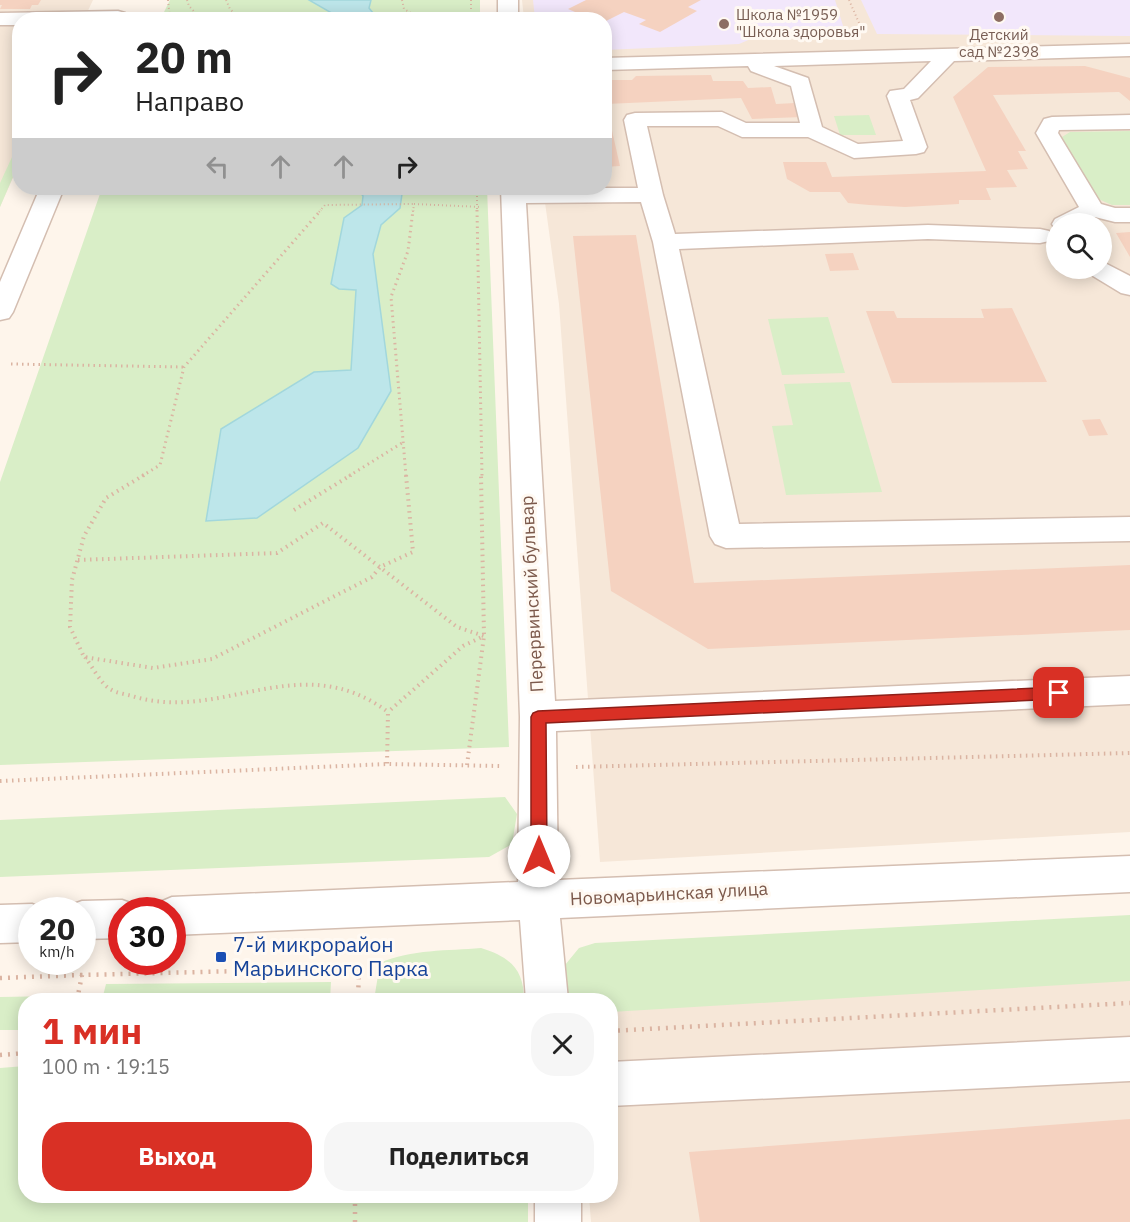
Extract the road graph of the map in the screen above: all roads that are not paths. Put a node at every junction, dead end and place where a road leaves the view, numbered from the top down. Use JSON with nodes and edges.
{"nodes":[{"id":1,"x":1130,"y":50,"type":"edge"},
{"id":2,"x":948,"y":55,"type":"junction"},
{"id":3,"x":740,"y":60,"type":"junction"},
{"id":4,"x":612,"y":64,"type":"edge"},
{"id":5,"x":1130,"y":122,"type":"edge"},
{"id":6,"x":812,"y":130,"type":"junction"},
{"id":7,"x":612,"y":194,"type":"edge"},
{"id":8,"x":48,"y":195,"type":"edge"},
{"id":9,"x":513,"y":195,"type":"edge"},
{"id":10,"x":651,"y":195,"type":"junction"},
{"id":11,"x":1092,"y":209,"type":"junction"},
{"id":12,"x":1085,"y":213,"type":"edge"},
{"id":13,"x":1130,"y":214,"type":"edge"},
{"id":14,"x":1046,"y":237,"type":"edge"},
{"id":15,"x":665,"y":242,"type":"junction"},
{"id":16,"x":9,"y":271,"type":"edge"},
{"id":17,"x":1112,"y":277,"type":"edge"},
{"id":18,"x":1130,"y":287,"type":"edge"},
{"id":19,"x":0,"y":312,"type":"edge"},
{"id":20,"x":1130,"y":529,"type":"edge"},
{"id":21,"x":1130,"y":690,"type":"edge"},
{"id":22,"x":538,"y":717,"type":"junction"},
{"id":23,"x":1130,"y":874,"type":"edge"},
{"id":24,"x":538,"y":900,"type":"junction"},
{"id":25,"x":186,"y":915,"type":"edge"},
{"id":26,"x":18,"y":923,"type":"edge"},
{"id":27,"x":0,"y":924,"type":"edge"},
{"id":28,"x":546,"y":993,"type":"edge"},
{"id":29,"x":1130,"y":1059,"type":"edge"},
{"id":30,"x":618,"y":1084,"type":"edge"},
{"id":31,"x":558,"y":1203,"type":"edge"},
{"id":32,"x":558,"y":1222,"type":"edge"}],
"edges":[{"from":1,"to":2,"type":"street"},
{"from":2,"to":3,"type":"street"},
{"from":2,"to":6,"type":"street"},
{"from":3,"to":4,"type":"street"},
{"from":3,"to":6,"type":"street"},
{"from":5,"to":11,"type":"street"},
{"from":6,"to":10,"type":"street"},
{"from":7,"to":10,"type":"street"},
{"from":8,"to":16,"type":"street"},
{"from":9,"to":22,"type":"street","name":"Перервинский бульвар"},
{"from":10,"to":15,"type":"street"},
{"from":11,"to":12,"type":"street"},
{"from":11,"to":13,"type":"street"},
{"from":14,"to":15,"type":"street"},
{"from":15,"to":20,"type":"street"},
{"from":16,"to":19,"type":"street"},
{"from":17,"to":18,"type":"street"},
{"from":21,"to":22,"type":"street"},
{"from":22,"to":24,"type":"street","name":"Перервинский бульвар"},
{"from":23,"to":24,"type":"street","name":"Новомарьинская улица"},
{"from":24,"to":25,"type":"street","name":"Новомарьинская улица"},
{"from":24,"to":28,"type":"street","name":"Перервинский бульвар"},
{"from":26,"to":27,"type":"street"},
{"from":29,"to":30,"type":"street"},
{"from":31,"to":32,"type":"street"}]}
